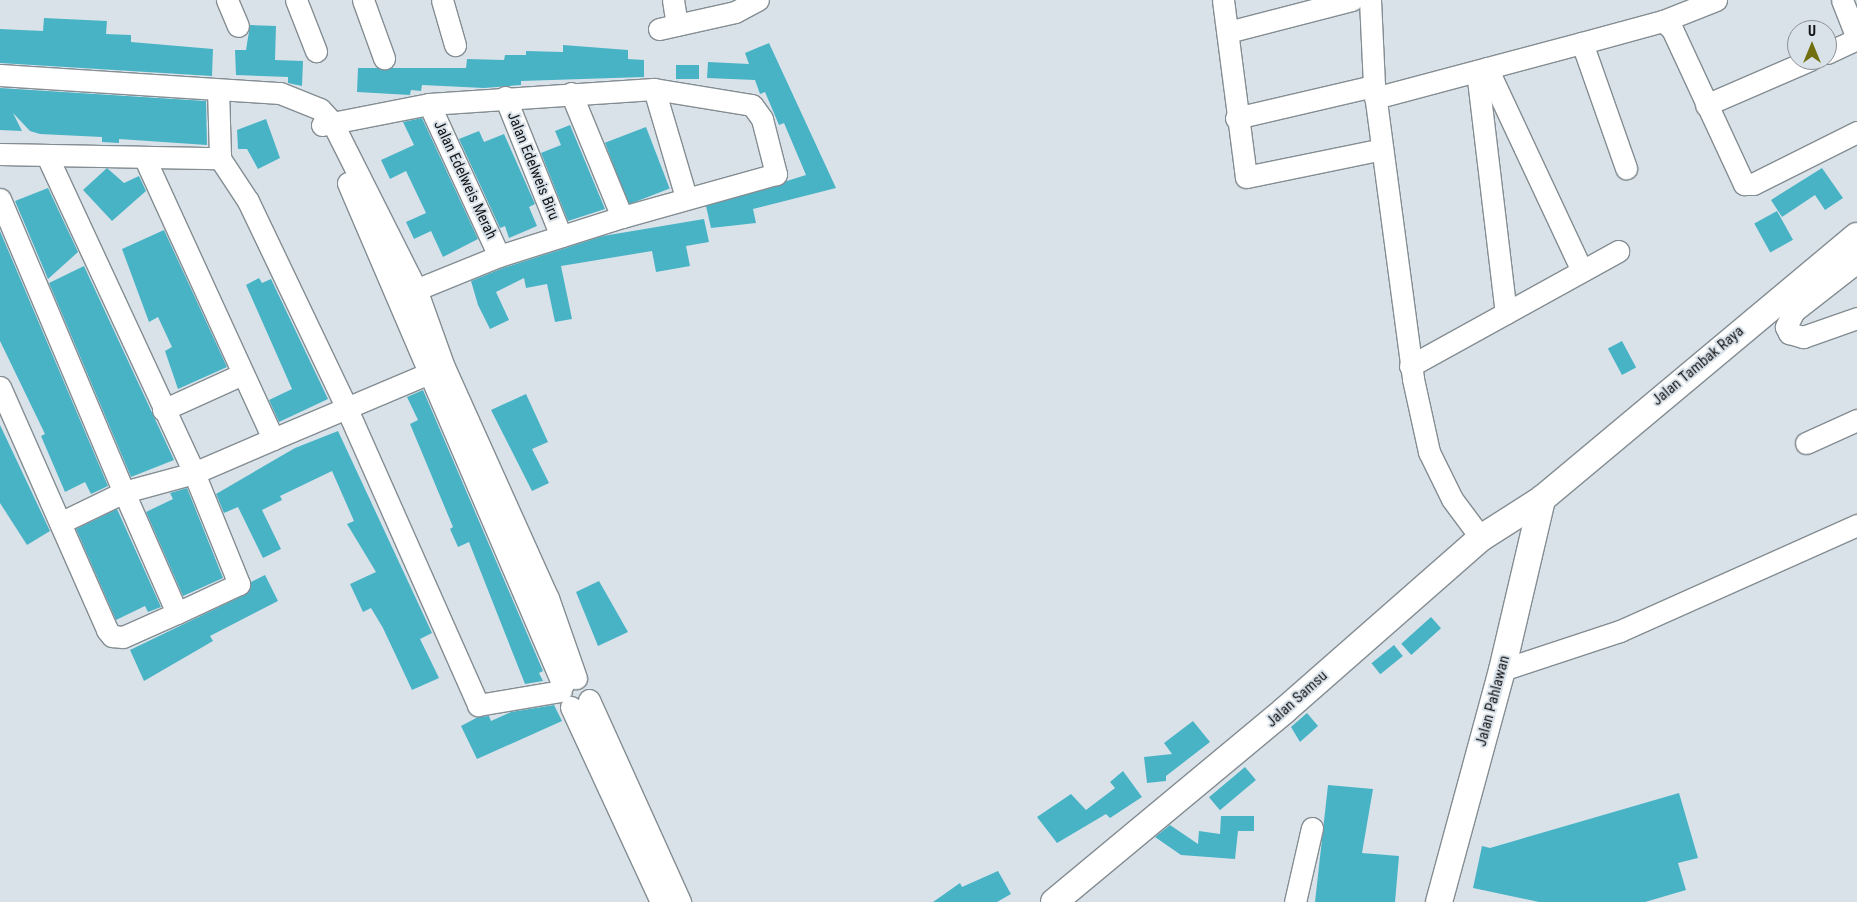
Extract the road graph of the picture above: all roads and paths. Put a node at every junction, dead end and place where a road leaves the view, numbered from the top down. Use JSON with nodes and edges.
{"nodes":[{"id":1,"x":227,"y":0,"type":"edge"},
{"id":2,"x":296,"y":0,"type":"edge"},
{"id":3,"x":363,"y":0,"type":"edge"},
{"id":4,"x":442,"y":0,"type":"edge"},
{"id":5,"x":673,"y":0,"type":"edge"},
{"id":6,"x":758,"y":0,"type":"edge"},
{"id":7,"x":1223,"y":0,"type":"edge"},
{"id":8,"x":1352,"y":0,"type":"edge"},
{"id":9,"x":1370,"y":0,"type":"edge"},
{"id":10,"x":1716,"y":0,"type":"edge"},
{"id":11,"x":1842,"y":0,"type":"edge"},
{"id":12,"x":1664,"y":21,"type":"junction"},
{"id":13,"x":238,"y":26,"type":"dead end"},
{"id":14,"x":1228,"y":32,"type":"junction"},
{"id":15,"x":1857,"y":39,"type":"edge"},
{"id":16,"x":1582,"y":43,"type":"junction"},
{"id":17,"x":455,"y":45,"type":"dead end"},
{"id":18,"x":1837,"y":48,"type":"edge"},
{"id":19,"x":316,"y":51,"type":"dead end"},
{"id":20,"x":384,"y":58,"type":"dead end"},
{"id":21,"x":1482,"y":70,"type":"junction"},
{"id":22,"x":1787,"y":70,"type":"edge"},
{"id":23,"x":0,"y":75,"type":"edge"},
{"id":24,"x":654,"y":89,"type":"junction"},
{"id":25,"x":218,"y":90,"type":"junction"},
{"id":26,"x":1375,"y":92,"type":"junction"},
{"id":27,"x":571,"y":93,"type":"junction"},
{"id":28,"x":505,"y":97,"type":"junction"},
{"id":29,"x":430,"y":104,"type":"junction"},
{"id":30,"x":1706,"y":105,"type":"junction"},
{"id":31,"x":324,"y":118,"type":"junction"},
{"id":32,"x":1236,"y":118,"type":"junction"},
{"id":33,"x":1857,"y":132,"type":"edge"},
{"id":34,"x":1382,"y":149,"type":"junction"},
{"id":35,"x":0,"y":154,"type":"edge"},
{"id":36,"x":219,"y":157,"type":"junction"},
{"id":37,"x":48,"y":158,"type":"junction"},
{"id":38,"x":145,"y":160,"type":"junction"},
{"id":39,"x":1626,"y":168,"type":"dead end"},
{"id":40,"x":686,"y":197,"type":"junction"},
{"id":41,"x":0,"y":199,"type":"edge"},
{"id":42,"x":622,"y":217,"type":"junction"},
{"id":43,"x":561,"y":236,"type":"junction"},
{"id":44,"x":1857,"y":236,"type":"edge"},
{"id":45,"x":1618,"y":251,"type":"dead end"},
{"id":46,"x":499,"y":256,"type":"junction"},
{"id":47,"x":1857,"y":262,"type":"edge"},
{"id":48,"x":1582,"y":271,"type":"junction"},
{"id":49,"x":407,"y":293,"type":"junction"},
{"id":50,"x":1506,"y":313,"type":"junction"},
{"id":51,"x":1857,"y":318,"type":"edge"},
{"id":52,"x":1410,"y":366,"type":"junction"},
{"id":53,"x":436,"y":370,"type":"junction"},
{"id":54,"x":240,"y":375,"type":"junction"},
{"id":55,"x":0,"y":387,"type":"edge"},
{"id":56,"x":347,"y":409,"type":"junction"},
{"id":57,"x":163,"y":410,"type":"junction"},
{"id":58,"x":1857,"y":420,"type":"edge"},
{"id":59,"x":273,"y":440,"type":"junction"},
{"id":60,"x":1806,"y":443,"type":"dead end"},
{"id":61,"x":194,"y":473,"type":"junction"},
{"id":62,"x":124,"y":492,"type":"junction"},
{"id":63,"x":1542,"y":499,"type":"junction"},
{"id":64,"x":60,"y":523,"type":"junction"},
{"id":65,"x":1857,"y":525,"type":"edge"},
{"id":66,"x":1481,"y":538,"type":"junction"},
{"id":67,"x":177,"y":613,"type":"junction"},
{"id":68,"x":1502,"y":670,"type":"junction"},
{"id":69,"x":572,"y":692,"type":"junction"},
{"id":70,"x":1312,"y":828,"type":"dead end"},
{"id":71,"x":661,"y":889,"type":"edge"},
{"id":72,"x":680,"y":902,"type":"edge"},
{"id":73,"x":1054,"y":902,"type":"edge"},
{"id":74,"x":1295,"y":902,"type":"edge"},
{"id":75,"x":1439,"y":902,"type":"edge"}],
"edges":[{"from":1,"to":13,"type":"street"},
{"from":2,"to":19,"type":"street"},
{"from":3,"to":20,"type":"street"},
{"from":4,"to":17,"type":"street"},
{"from":5,"to":6,"type":"street"},
{"from":7,"to":14,"type":"street"},
{"from":8,"to":14,"type":"street"},
{"from":9,"to":26,"type":"street"},
{"from":10,"to":12,"type":"street"},
{"from":11,"to":15,"type":"street"},
{"from":12,"to":16,"type":"street"},
{"from":12,"to":30,"type":"street"},
{"from":14,"to":32,"type":"street"},
{"from":15,"to":18,"type":"street"},
{"from":16,"to":21,"type":"street"},
{"from":16,"to":39,"type":"street"},
{"from":21,"to":26,"type":"street"},
{"from":21,"to":48,"type":"street"},
{"from":21,"to":50,"type":"street"},
{"from":22,"to":30,"type":"street"},
{"from":23,"to":25,"type":"street"},
{"from":24,"to":27,"type":"street"},
{"from":24,"to":40,"type":"street"},
{"from":24,"to":40,"type":"street"},
{"from":25,"to":31,"type":"street"},
{"from":25,"to":36,"type":"street"},
{"from":26,"to":32,"type":"street"},
{"from":26,"to":34,"type":"street"},
{"from":27,"to":28,"type":"street"},
{"from":27,"to":42,"type":"street"},
{"from":28,"to":29,"type":"street"},
{"from":28,"to":43,"type":"street","name":"Jalan Edelweis Biru"},
{"from":29,"to":31,"type":"street"},
{"from":29,"to":46,"type":"street","name":"Jalan Edelweis Merah"},
{"from":30,"to":33,"type":"street"},
{"from":31,"to":49,"type":"street"},
{"from":32,"to":34,"type":"street"},
{"from":34,"to":52,"type":"street"},
{"from":35,"to":37,"type":"street"},
{"from":36,"to":38,"type":"street"},
{"from":36,"to":56,"type":"street"},
{"from":37,"to":38,"type":"street"},
{"from":37,"to":57,"type":"street"},
{"from":38,"to":54,"type":"street"},
{"from":40,"to":42,"type":"street"},
{"from":41,"to":62,"type":"street"},
{"from":42,"to":43,"type":"street"},
{"from":43,"to":46,"type":"street"},
{"from":44,"to":63,"type":"street","name":"Jalan Tambak Raya"},
{"from":45,"to":48,"type":"street"},
{"from":46,"to":49,"type":"street"},
{"from":47,"to":51,"type":"street"},
{"from":48,"to":50,"type":"street"},
{"from":49,"to":53,"type":"street"},
{"from":50,"to":52,"type":"street"},
{"from":52,"to":66,"type":"street"},
{"from":53,"to":56,"type":"street"},
{"from":53,"to":69,"type":"street"},
{"from":54,"to":57,"type":"street"},
{"from":54,"to":59,"type":"street"},
{"from":55,"to":64,"type":"street"},
{"from":56,"to":59,"type":"street"},
{"from":56,"to":69,"type":"street"},
{"from":57,"to":61,"type":"street"},
{"from":58,"to":60,"type":"street"},
{"from":59,"to":61,"type":"street"},
{"from":61,"to":62,"type":"street"},
{"from":61,"to":67,"type":"street"},
{"from":62,"to":64,"type":"street"},
{"from":62,"to":67,"type":"street"},
{"from":63,"to":66,"type":"street","name":"Jalan Samsu"},
{"from":63,"to":68,"type":"street","name":"Jalan Pahlawan"},
{"from":64,"to":67,"type":"street"},
{"from":65,"to":68,"type":"street"},
{"from":66,"to":73,"type":"street","name":"Jalan Samsu"},
{"from":68,"to":75,"type":"street","name":"Jalan Pahlawan"},
{"from":69,"to":71,"type":"street"},
{"from":70,"to":74,"type":"street"},
{"from":71,"to":72,"type":"street"}]}
